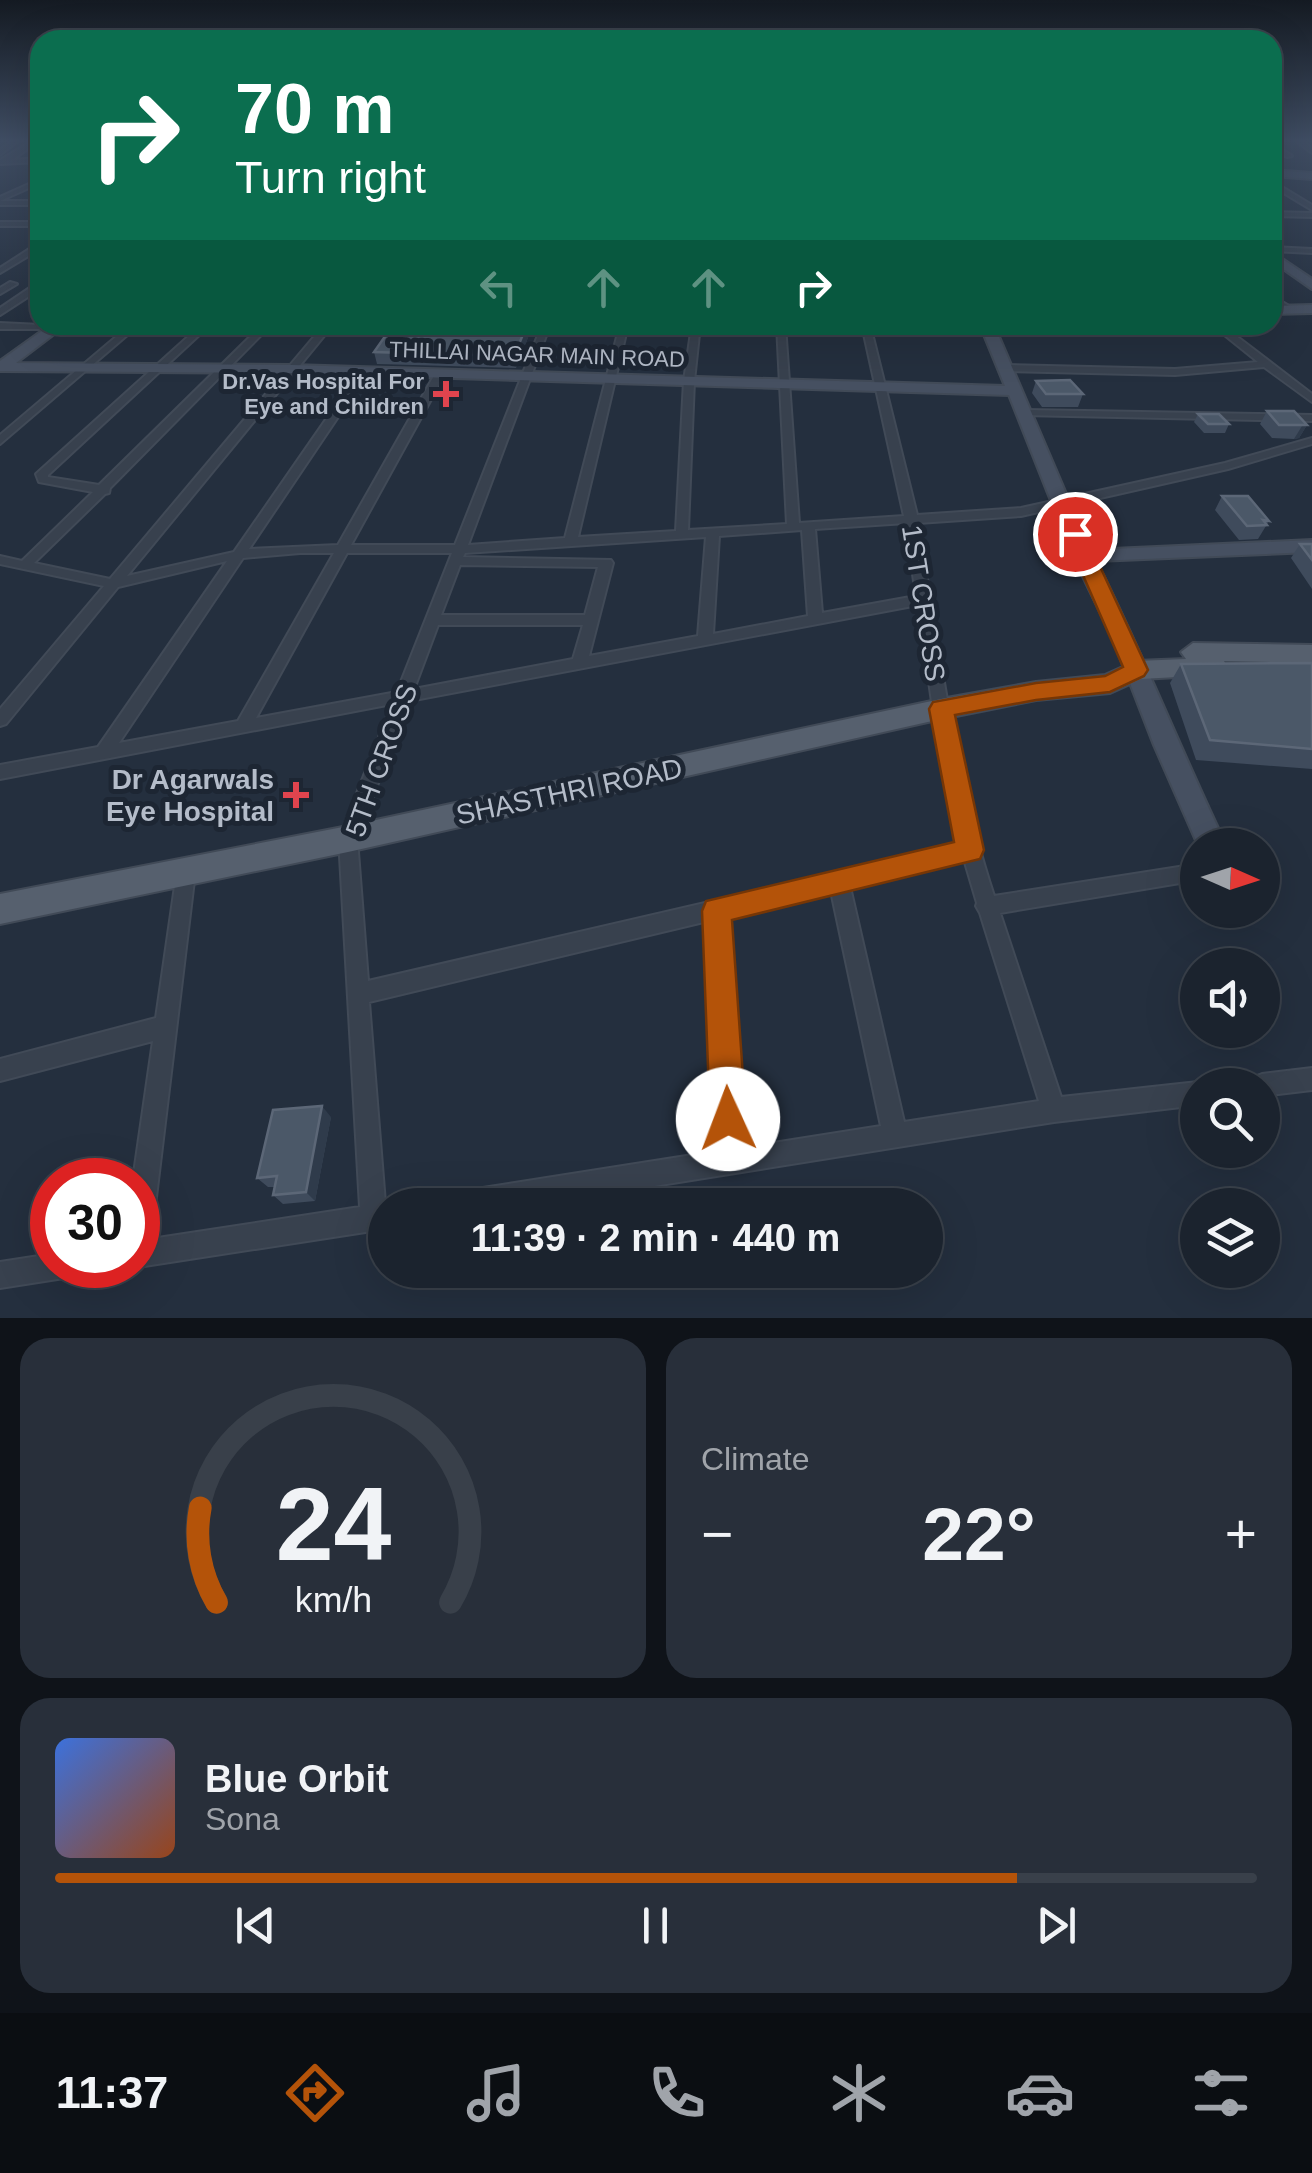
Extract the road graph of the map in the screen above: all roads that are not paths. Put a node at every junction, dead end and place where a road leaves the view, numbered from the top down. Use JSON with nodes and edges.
{"nodes":[{"id":1,"x":30,"y":206,"type":"edge"},
{"id":2,"x":1312,"y":212,"type":"edge"},
{"id":3,"x":1282,"y":214,"type":"edge"},
{"id":4,"x":0,"y":223,"type":"edge"},
{"id":5,"x":15,"y":224,"type":"junction"},
{"id":6,"x":30,"y":224,"type":"edge"},
{"id":7,"x":0,"y":233,"type":"edge"},
{"id":8,"x":1312,"y":251,"type":"edge"},
{"id":9,"x":30,"y":252,"type":"edge"},
{"id":10,"x":1282,"y":257,"type":"edge"},
{"id":11,"x":1282,"y":264,"type":"edge"},
{"id":12,"x":0,"y":271,"type":"edge"},
{"id":13,"x":13,"y":284,"type":"dead end"},
{"id":14,"x":1312,"y":285,"type":"edge"},
{"id":15,"x":0,"y":292,"type":"edge"},
{"id":16,"x":30,"y":292,"type":"edge"},
{"id":17,"x":1312,"y":308,"type":"edge"},
{"id":18,"x":1282,"y":309,"type":"edge"},
{"id":19,"x":0,"y":312,"type":"edge"},
{"id":20,"x":0,"y":326,"type":"edge"},
{"id":21,"x":30,"y":326,"type":"edge"},
{"id":22,"x":46,"y":335,"type":"edge"},
{"id":23,"x":123,"y":335,"type":"edge"},
{"id":24,"x":195,"y":335,"type":"edge"},
{"id":25,"x":256,"y":335,"type":"edge"},
{"id":26,"x":321,"y":335,"type":"edge"},
{"id":27,"x":542,"y":335,"type":"edge"},
{"id":28,"x":621,"y":335,"type":"edge"},
{"id":29,"x":695,"y":335,"type":"edge"},
{"id":30,"x":781,"y":335,"type":"edge"},
{"id":31,"x":869,"y":335,"type":"edge"},
{"id":32,"x":991,"y":335,"type":"edge"},
{"id":33,"x":1229,"y":335,"type":"edge"},
{"id":34,"x":1265,"y":364,"type":"junction"},
{"id":35,"x":0,"y":368,"type":"edge"},
{"id":36,"x":85,"y":368,"type":"junction"},
{"id":37,"x":157,"y":368,"type":"junction"},
{"id":38,"x":1004,"y":368,"type":"junction"},
{"id":39,"x":220,"y":369,"type":"junction"},
{"id":40,"x":292,"y":369,"type":"junction"},
{"id":41,"x":364,"y":371,"type":"junction"},
{"id":42,"x":440,"y":374,"type":"junction"},
{"id":43,"x":526,"y":376,"type":"junction"},
{"id":44,"x":608,"y":378,"type":"junction"},
{"id":45,"x":689,"y":381,"type":"junction"},
{"id":46,"x":782,"y":384,"type":"junction"},
{"id":47,"x":883,"y":387,"type":"junction"},
{"id":48,"x":1013,"y":391,"type":"junction"},
{"id":49,"x":1312,"y":400,"type":"edge"},
{"id":50,"x":1026,"y":412,"type":"junction"},
{"id":51,"x":1312,"y":418,"type":"edge"},
{"id":52,"x":1312,"y":440,"type":"edge"},
{"id":53,"x":0,"y":441,"type":"edge"},
{"id":54,"x":105,"y":490,"type":"junction"},
{"id":55,"x":1064,"y":503,"type":"junction"},
{"id":56,"x":911,"y":518,"type":"junction"},
{"id":57,"x":801,"y":526,"type":"junction"},
{"id":58,"x":713,"y":530,"type":"junction"},
{"id":59,"x":682,"y":534,"type":"junction"},
{"id":60,"x":570,"y":542,"type":"junction"},
{"id":61,"x":1312,"y":546,"type":"edge"},
{"id":62,"x":342,"y":549,"type":"junction"},
{"id":63,"x":241,"y":554,"type":"junction"},
{"id":64,"x":458,"y":555,"type":"junction"},
{"id":65,"x":1084,"y":556,"type":"junction"},
{"id":66,"x":0,"y":560,"type":"edge"},
{"id":67,"x":27,"y":563,"type":"junction"},
{"id":68,"x":112,"y":584,"type":"junction"},
{"id":69,"x":924,"y":599,"type":"junction"},
{"id":70,"x":433,"y":620,"type":"junction"},
{"id":71,"x":592,"y":620,"type":"junction"},
{"id":72,"x":814,"y":620,"type":"junction"},
{"id":73,"x":705,"y":641,"type":"junction"},
{"id":74,"x":1312,"y":654,"type":"edge"},
{"id":75,"x":580,"y":662,"type":"junction"},
{"id":76,"x":1312,"y":666,"type":"edge"},
{"id":77,"x":1136,"y":670,"type":"junction"},
{"id":78,"x":404,"y":695,"type":"junction"},
{"id":79,"x":941,"y":709,"type":"junction"},
{"id":80,"x":0,"y":720,"type":"edge"},
{"id":81,"x":244,"y":726,"type":"junction"},
{"id":82,"x":104,"y":752,"type":"junction"},
{"id":83,"x":0,"y":772,"type":"edge"},
{"id":84,"x":1205,"y":828,"type":"edge"},
{"id":85,"x":348,"y":840,"type":"junction"},
{"id":86,"x":970,"y":850,"type":"junction"},
{"id":87,"x":186,"y":872,"type":"junction"},
{"id":88,"x":1180,"y":875,"type":"edge"},
{"id":89,"x":839,"y":882,"type":"junction"},
{"id":90,"x":986,"y":906,"type":"junction"},
{"id":91,"x":0,"y":909,"type":"edge"},
{"id":92,"x":716,"y":911,"type":"junction"},
{"id":93,"x":358,"y":994,"type":"junction"},
{"id":94,"x":166,"y":1026,"type":"junction"},
{"id":95,"x":0,"y":1070,"type":"edge"},
{"id":96,"x":1312,"y":1080,"type":"edge"},
{"id":97,"x":1280,"y":1083,"type":"edge"},
{"id":98,"x":1180,"y":1095,"type":"edge"},
{"id":99,"x":1054,"y":1110,"type":"junction"},
{"id":100,"x":895,"y":1135,"type":"junction"},
{"id":101,"x":149,"y":1158,"type":"edge"},
{"id":102,"x":731,"y":1162,"type":"junction"},
{"id":103,"x":376,"y":1188,"type":"edge"},
{"id":104,"x":565,"y":1188,"type":"edge"},
{"id":105,"x":368,"y":1220,"type":"edge"},
{"id":106,"x":160,"y":1251,"type":"edge"},
{"id":107,"x":30,"y":1270,"type":"edge"},
{"id":108,"x":0,"y":1275,"type":"edge"}],
"edges":[{"from":1,"to":4,"type":"street"},
{"from":2,"to":3,"type":"street"},
{"from":4,"to":5,"type":"street"},
{"from":5,"to":6,"type":"street"},
{"from":5,"to":7,"type":"street"},
{"from":8,"to":10,"type":"street"},
{"from":9,"to":12,"type":"street"},
{"from":11,"to":14,"type":"street"},
{"from":13,"to":15,"type":"street"},
{"from":16,"to":19,"type":"street"},
{"from":17,"to":18,"type":"street"},
{"from":20,"to":21,"type":"street"},
{"from":22,"to":35,"type":"street"},
{"from":23,"to":36,"type":"street"},
{"from":24,"to":37,"type":"street"},
{"from":25,"to":39,"type":"street"},
{"from":26,"to":40,"type":"street"},
{"from":27,"to":43,"type":"street","name":"5TH CROSS"},
{"from":28,"to":44,"type":"street"},
{"from":29,"to":45,"type":"street"},
{"from":30,"to":46,"type":"street"},
{"from":31,"to":47,"type":"street","name":"1ST CROSS"},
{"from":32,"to":38,"type":"street"},
{"from":33,"to":34,"type":"street"},
{"from":34,"to":38,"type":"street"},
{"from":34,"to":49,"type":"street"},
{"from":35,"to":36,"type":"street","name":"THILLAI NAGAR MAIN ROAD"},
{"from":36,"to":37,"type":"street","name":"THILLAI NAGAR MAIN ROAD"},
{"from":36,"to":53,"type":"street"},
{"from":37,"to":39,"type":"street","name":"THILLAI NAGAR MAIN ROAD"},
{"from":37,"to":54,"type":"street"},
{"from":38,"to":48,"type":"street"},
{"from":39,"to":40,"type":"street","name":"THILLAI NAGAR MAIN ROAD"},
{"from":39,"to":54,"type":"street"},
{"from":40,"to":41,"type":"street","name":"THILLAI NAGAR MAIN ROAD"},
{"from":40,"to":68,"type":"street"},
{"from":41,"to":42,"type":"street","name":"THILLAI NAGAR MAIN ROAD"},
{"from":41,"to":63,"type":"street"},
{"from":42,"to":43,"type":"street","name":"THILLAI NAGAR MAIN ROAD"},
{"from":42,"to":62,"type":"street"},
{"from":43,"to":44,"type":"street","name":"THILLAI NAGAR MAIN ROAD"},
{"from":43,"to":64,"type":"street","name":"5TH CROSS"},
{"from":44,"to":45,"type":"street","name":"THILLAI NAGAR MAIN ROAD"},
{"from":44,"to":60,"type":"street"},
{"from":45,"to":46,"type":"street","name":"THILLAI NAGAR MAIN ROAD"},
{"from":45,"to":59,"type":"street"},
{"from":46,"to":47,"type":"street","name":"THILLAI NAGAR MAIN ROAD"},
{"from":46,"to":57,"type":"street"},
{"from":47,"to":48,"type":"street","name":"THILLAI NAGAR MAIN ROAD"},
{"from":47,"to":56,"type":"street","name":"1ST CROSS"},
{"from":48,"to":50,"type":"street"},
{"from":50,"to":51,"type":"street"},
{"from":50,"to":55,"type":"street"},
{"from":52,"to":55,"type":"street"},
{"from":54,"to":67,"type":"street"},
{"from":55,"to":56,"type":"street"},
{"from":55,"to":65,"type":"street"},
{"from":56,"to":57,"type":"street"},
{"from":56,"to":69,"type":"street","name":"1ST CROSS"},
{"from":57,"to":58,"type":"street"},
{"from":57,"to":72,"type":"street"},
{"from":58,"to":59,"type":"street"},
{"from":58,"to":73,"type":"street"},
{"from":59,"to":60,"type":"street"},
{"from":60,"to":64,"type":"street"},
{"from":61,"to":65,"type":"street"},
{"from":62,"to":63,"type":"street"},
{"from":62,"to":64,"type":"street"},
{"from":62,"to":81,"type":"street"},
{"from":63,"to":68,"type":"street"},
{"from":63,"to":82,"type":"street"},
{"from":64,"to":70,"type":"street","name":"5TH CROSS"},
{"from":64,"to":71,"type":"street"},
{"from":65,"to":77,"type":"street"},
{"from":66,"to":67,"type":"street"},
{"from":67,"to":68,"type":"street"},
{"from":68,"to":80,"type":"street"},
{"from":69,"to":72,"type":"street"},
{"from":69,"to":79,"type":"street","name":"1ST CROSS"},
{"from":70,"to":71,"type":"street"},
{"from":70,"to":78,"type":"street","name":"5TH CROSS"},
{"from":71,"to":75,"type":"street"},
{"from":72,"to":73,"type":"street"},
{"from":73,"to":75,"type":"street"},
{"from":74,"to":77,"type":"main road"},
{"from":75,"to":78,"type":"street"},
{"from":76,"to":77,"type":"main road"},
{"from":77,"to":79,"type":"main road","name":"SHASTHRI ROAD"},
{"from":77,"to":84,"type":"street"},
{"from":78,"to":81,"type":"street"},
{"from":78,"to":85,"type":"street","name":"5TH CROSS"},
{"from":79,"to":85,"type":"main road","name":"SHASTHRI ROAD"},
{"from":79,"to":86,"type":"street","name":"1ST CROSS"},
{"from":81,"to":82,"type":"street"},
{"from":82,"to":83,"type":"street"},
{"from":85,"to":87,"type":"main road","name":"SHASTHRI ROAD"},
{"from":85,"to":93,"type":"street","name":"5TH CROSS"},
{"from":86,"to":89,"type":"street"},
{"from":86,"to":90,"type":"street","name":"1ST CROSS"},
{"from":87,"to":91,"type":"main road","name":"SHASTHRI ROAD"},
{"from":87,"to":94,"type":"street"},
{"from":88,"to":90,"type":"street"},
{"from":89,"to":92,"type":"street"},
{"from":89,"to":100,"type":"street"},
{"from":90,"to":99,"type":"street","name":"1ST CROSS"},
{"from":92,"to":93,"type":"street"},
{"from":92,"to":102,"type":"street"},
{"from":93,"to":103,"type":"street","name":"5TH CROSS"},
{"from":94,"to":95,"type":"street"},
{"from":94,"to":101,"type":"street"},
{"from":96,"to":97,"type":"street"},
{"from":98,"to":99,"type":"street"},
{"from":99,"to":100,"type":"street"},
{"from":100,"to":102,"type":"street"},
{"from":102,"to":104,"type":"street"},
{"from":105,"to":106,"type":"street"},
{"from":107,"to":108,"type":"street"}]}
